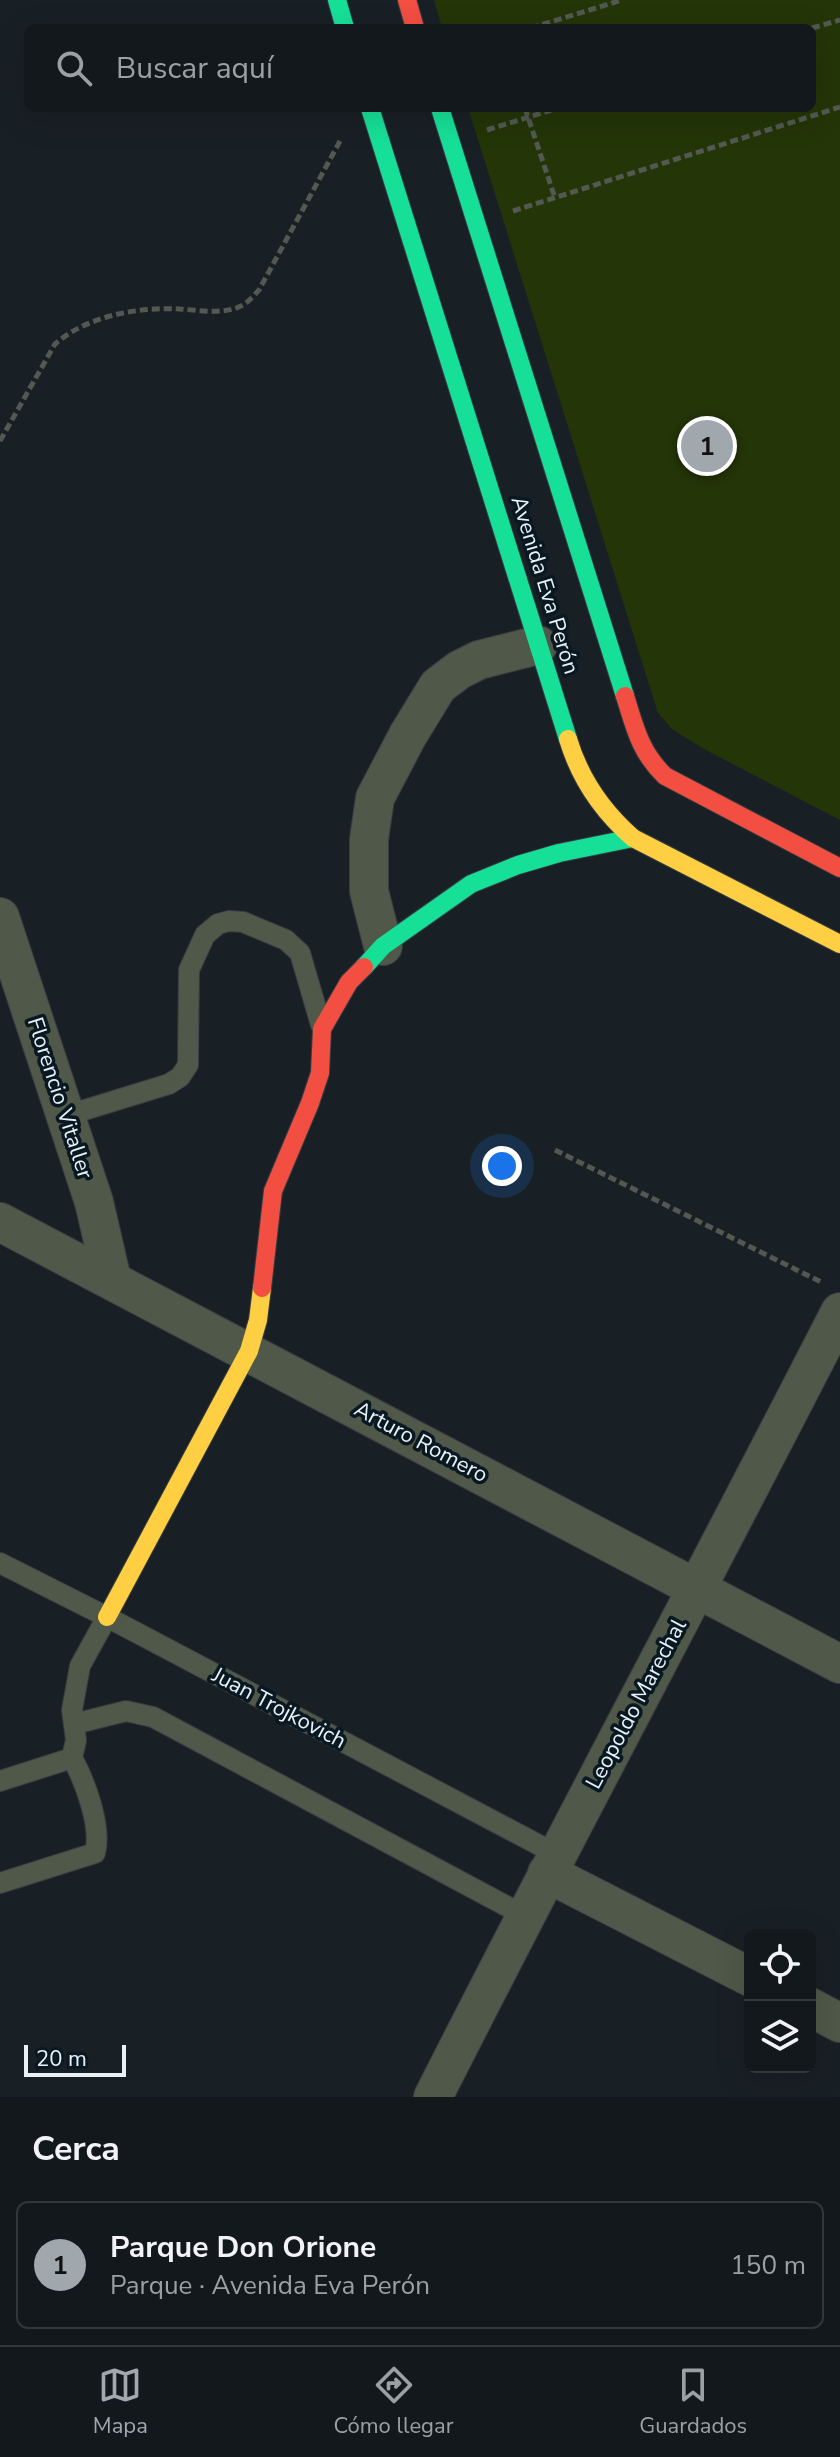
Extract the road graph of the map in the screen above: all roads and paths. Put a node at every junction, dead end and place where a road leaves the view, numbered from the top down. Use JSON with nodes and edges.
{"nodes":[{"id":1,"x":337,"y":0,"type":"edge"},
{"id":2,"x":407,"y":0,"type":"edge"},
{"id":3,"x":622,"y":0,"type":"edge"},
{"id":4,"x":840,"y":20,"type":"edge"},
{"id":5,"x":344,"y":24,"type":"edge"},
{"id":6,"x":414,"y":24,"type":"edge"},
{"id":7,"x":544,"y":24,"type":"edge"},
{"id":8,"x":816,"y":27,"type":"edge"},
{"id":9,"x":840,"y":107,"type":"edge"},
{"id":10,"x":371,"y":112,"type":"edge"},
{"id":11,"x":441,"y":112,"type":"edge"},
{"id":12,"x":526,"y":112,"type":"edge"},
{"id":13,"x":545,"y":112,"type":"edge"},
{"id":14,"x":528,"y":117,"type":"junction"},
{"id":15,"x":343,"y":136,"type":"dead end"},
{"id":16,"x":450,"y":142,"type":"junction"},
{"id":17,"x":555,"y":198,"type":"junction"},
{"id":18,"x":475,"y":223,"type":"junction"},
{"id":19,"x":0,"y":441,"type":"edge"},
{"id":20,"x":538,"y":645,"type":"junction"},
{"id":21,"x":633,"y":838,"type":"junction"},
{"id":22,"x":840,"y":868,"type":"edge"},
{"id":23,"x":0,"y":917,"type":"edge"},
{"id":24,"x":840,"y":944,"type":"edge"},
{"id":25,"x":383,"y":946,"type":"junction"},
{"id":26,"x":322,"y":1029,"type":"junction"},
{"id":27,"x":65,"y":1116,"type":"junction"},
{"id":28,"x":555,"y":1150,"type":"dead end"},
{"id":29,"x":0,"y":1222,"type":"edge"},
{"id":30,"x":112,"y":1280,"type":"junction"},
{"id":31,"x":833,"y":1298,"type":"edge"},
{"id":32,"x":249,"y":1351,"type":"junction"},
{"id":33,"x":0,"y":1563,"type":"edge"},
{"id":34,"x":698,"y":1588,"type":"junction"},
{"id":35,"x":107,"y":1617,"type":"junction"},
{"id":36,"x":840,"y":1664,"type":"edge"},
{"id":37,"x":74,"y":1724,"type":"junction"},
{"id":38,"x":72,"y":1758,"type":"junction"},
{"id":39,"x":0,"y":1781,"type":"edge"},
{"id":40,"x":552,"y":1863,"type":"junction"},
{"id":41,"x":0,"y":1883,"type":"edge"},
{"id":42,"x":525,"y":1916,"type":"junction"},
{"id":43,"x":744,"y":1974,"type":"edge"},
{"id":44,"x":816,"y":2010,"type":"edge"},
{"id":45,"x":840,"y":2023,"type":"edge"},
{"id":46,"x":433,"y":2097,"type":"edge"}],
"edges":[{"from":1,"to":5,"type":"main road"},
{"from":2,"to":6,"type":"main road"},
{"from":3,"to":7,"type":"path"},
{"from":4,"to":8,"type":"path"},
{"from":9,"to":17,"type":"path"},
{"from":10,"to":20,"type":"main road","name":"Avenida Eva Perón"},
{"from":11,"to":16,"type":"main road","name":"Avenida Eva Perón"},
{"from":12,"to":14,"type":"path"},
{"from":13,"to":14,"type":"path"},
{"from":14,"to":16,"type":"path"},
{"from":14,"to":17,"type":"path"},
{"from":15,"to":19,"type":"path"},
{"from":16,"to":18,"type":"main road","name":"Avenida Eva Perón"},
{"from":17,"to":18,"type":"path"},
{"from":18,"to":22,"type":"main road","name":"Avenida Eva Perón"},
{"from":20,"to":21,"type":"main road","name":"Avenida Eva Perón"},
{"from":20,"to":25,"type":"street"},
{"from":21,"to":24,"type":"main road","name":"Avenida Eva Perón"},
{"from":21,"to":25,"type":"main road"},
{"from":23,"to":27,"type":"street","name":"Florencio Vitaller"},
{"from":25,"to":26,"type":"main road"},
{"from":26,"to":27,"type":"lane"},
{"from":26,"to":32,"type":"main road"},
{"from":27,"to":30,"type":"street","name":"Florencio Vitaller"},
{"from":28,"to":31,"type":"path"},
{"from":29,"to":30,"type":"street","name":"Arturo Romero"},
{"from":30,"to":32,"type":"street","name":"Arturo Romero"},
{"from":31,"to":34,"type":"street","name":"Leopoldo Marechal"},
{"from":32,"to":34,"type":"street","name":"Arturo Romero"},
{"from":32,"to":35,"type":"main road"},
{"from":33,"to":35,"type":"lane","name":"Juan Trojkovich"},
{"from":34,"to":36,"type":"street","name":"Arturo Romero"},
{"from":34,"to":40,"type":"street","name":"Leopoldo Marechal"},
{"from":35,"to":37,"type":"lane"},
{"from":35,"to":40,"type":"lane","name":"Juan Trojkovich"},
{"from":37,"to":38,"type":"lane"},
{"from":37,"to":42,"type":"lane"},
{"from":38,"to":39,"type":"lane"},
{"from":38,"to":41,"type":"lane"},
{"from":40,"to":42,"type":"street","name":"Leopoldo Marechal"},
{"from":40,"to":43,"type":"street","name":"Juan Trojkovich"},
{"from":42,"to":46,"type":"street","name":"Leopoldo Marechal"},
{"from":44,"to":45,"type":"street"}]}
